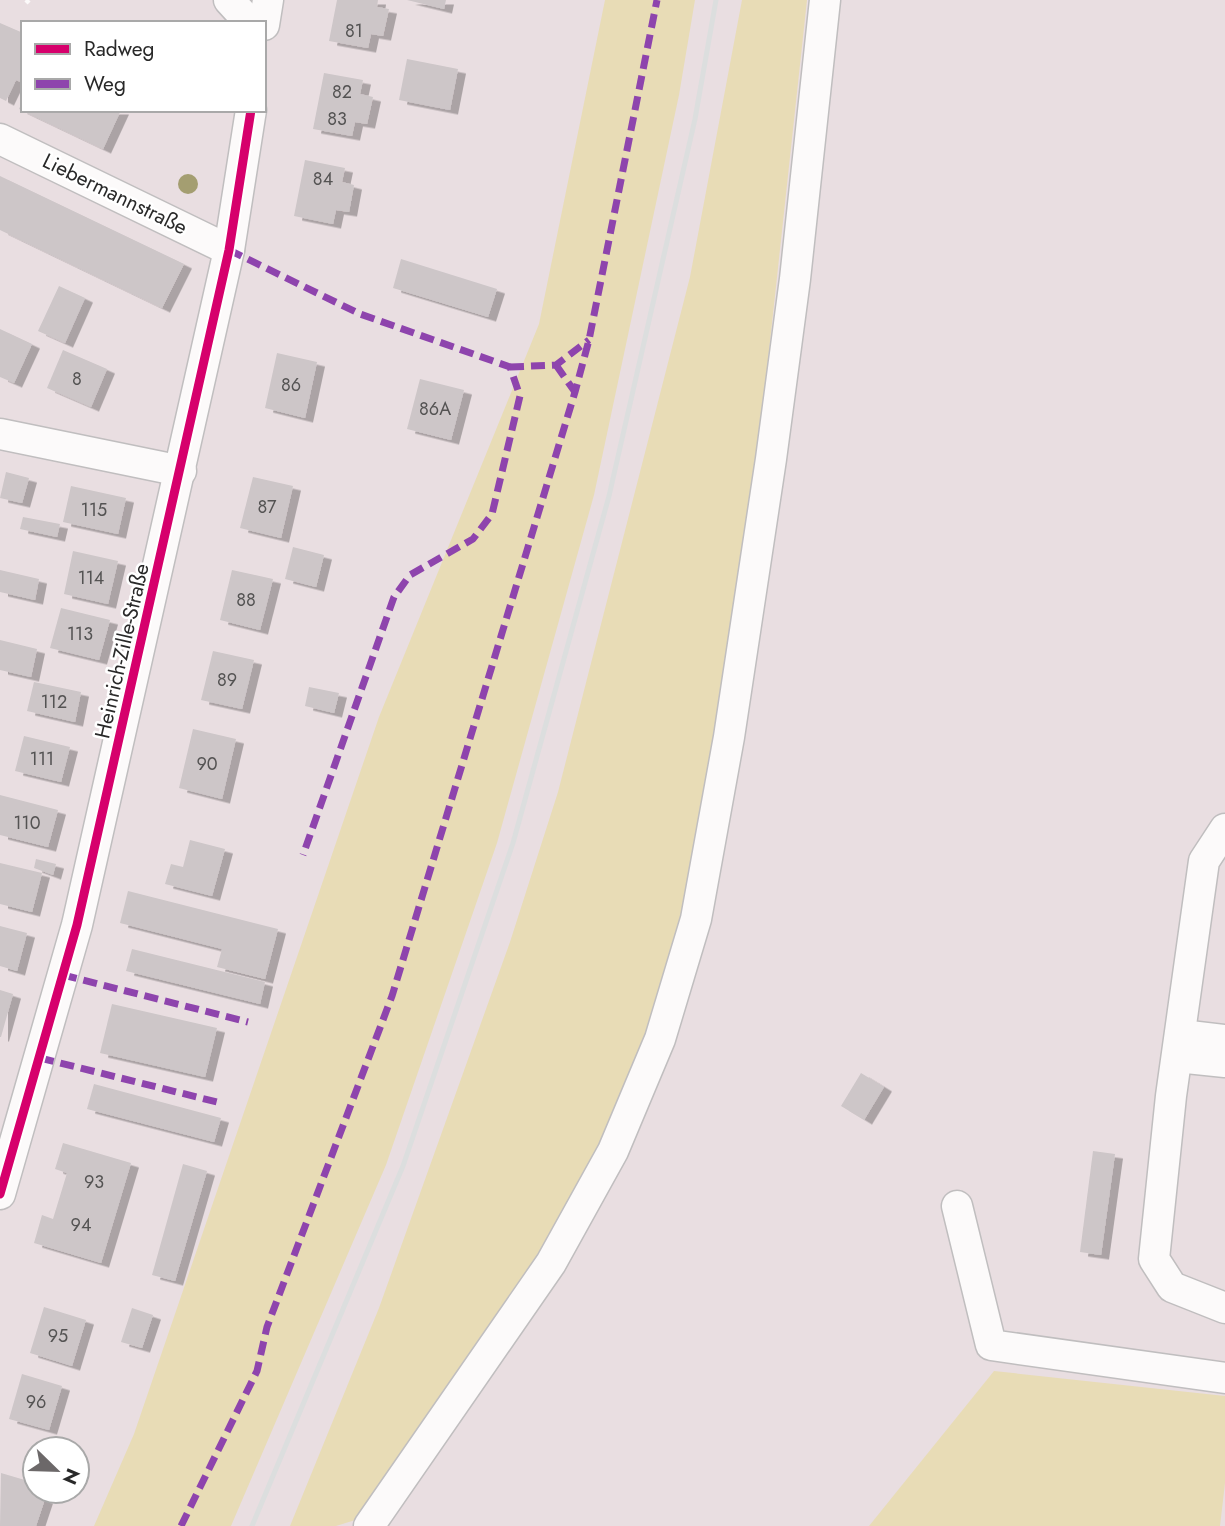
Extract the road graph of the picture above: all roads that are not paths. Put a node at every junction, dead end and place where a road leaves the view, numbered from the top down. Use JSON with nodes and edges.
{"nodes":[{"id":1,"x":229,"y":0,"type":"edge"},
{"id":2,"x":268,"y":0,"type":"edge"},
{"id":3,"x":825,"y":0,"type":"edge"},
{"id":4,"x":248,"y":21,"type":"edge"},
{"id":5,"x":265,"y":21,"type":"edge"},
{"id":6,"x":251,"y":112,"type":"edge"},
{"id":7,"x":0,"y":139,"type":"edge"},
{"id":8,"x":229,"y":250,"type":"junction"},
{"id":9,"x":0,"y":434,"type":"edge"},
{"id":10,"x":181,"y":471,"type":"junction"},
{"id":11,"x":1225,"y":829,"type":"edge"},
{"id":12,"x":1214,"y":854,"type":"edge"},
{"id":13,"x":1225,"y":1041,"type":"edge"},
{"id":14,"x":1179,"y":1046,"type":"junction"},
{"id":15,"x":1225,"y":1062,"type":"edge"},
{"id":16,"x":0,"y":1194,"type":"edge"},
{"id":17,"x":957,"y":1206,"type":"dead end"},
{"id":18,"x":1225,"y":1308,"type":"edge"},
{"id":19,"x":1225,"y":1378,"type":"edge"},
{"id":20,"x":369,"y":1526,"type":"edge"}],
"edges":[{"from":1,"to":4,"type":"street"},
{"from":2,"to":5,"type":"street"},
{"from":3,"to":20,"type":"street"},
{"from":6,"to":8,"type":"street","name":"Heinrich-Zille-Straße"},
{"from":7,"to":8,"type":"street","name":"Liebermannstraße"},
{"from":8,"to":10,"type":"street","name":"Heinrich-Zille-Straße"},
{"from":9,"to":10,"type":"street"},
{"from":10,"to":16,"type":"street","name":"Heinrich-Zille-Straße"},
{"from":11,"to":12,"type":"street"},
{"from":12,"to":14,"type":"street"},
{"from":13,"to":14,"type":"street"},
{"from":14,"to":15,"type":"street"},
{"from":14,"to":18,"type":"street"},
{"from":17,"to":19,"type":"street"}]}
